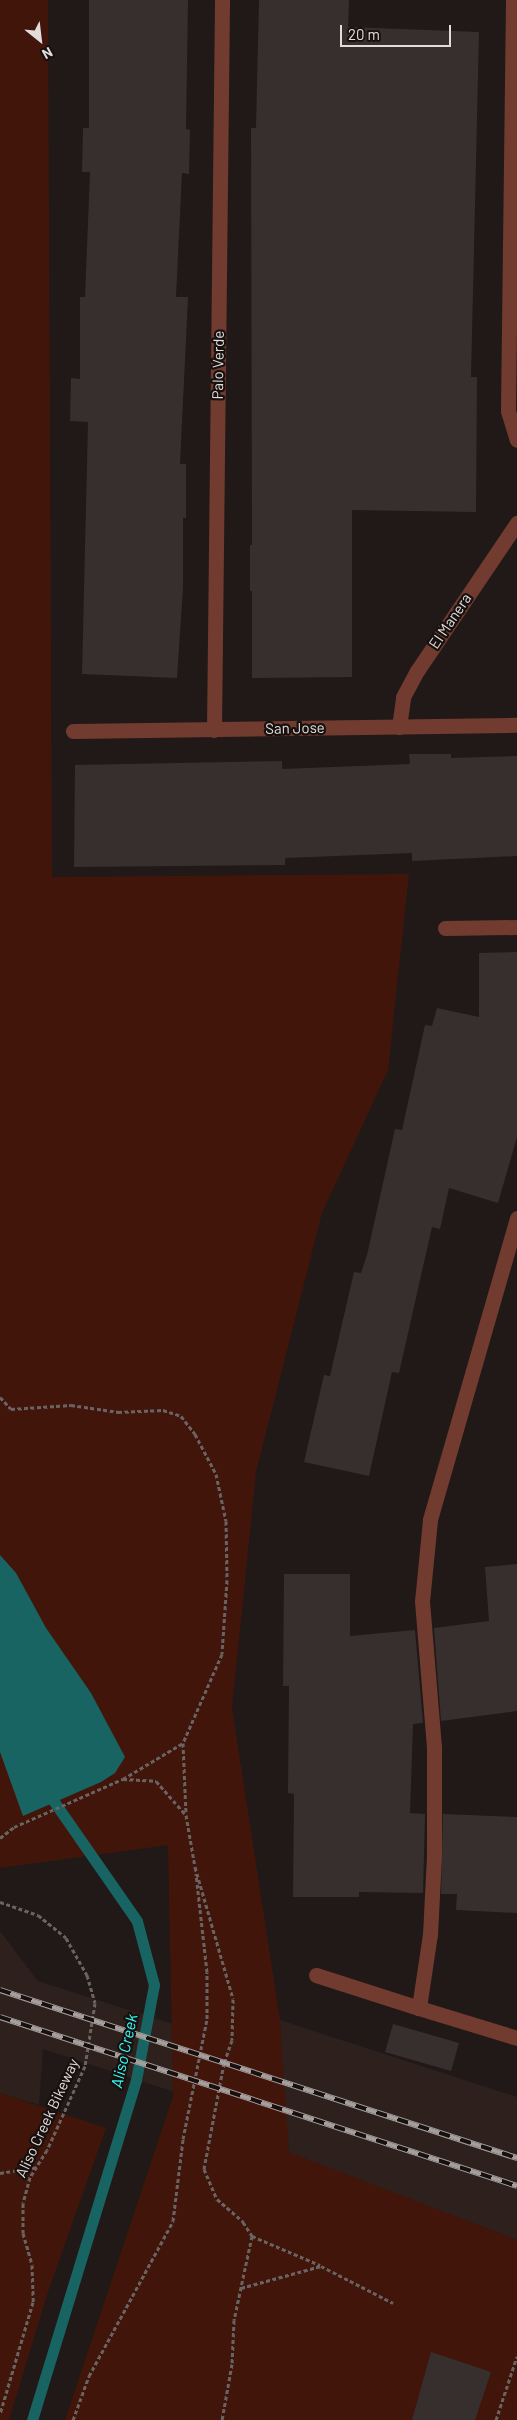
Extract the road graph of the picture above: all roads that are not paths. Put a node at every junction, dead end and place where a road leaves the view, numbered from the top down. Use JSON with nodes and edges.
{"nodes":[{"id":1,"x":222,"y":0,"type":"edge"},
{"id":2,"x":513,"y":0,"type":"edge"},
{"id":3,"x":517,"y":440,"type":"edge"},
{"id":4,"x":517,"y":523,"type":"edge"},
{"id":5,"x":517,"y":725,"type":"edge"},
{"id":6,"x":399,"y":727,"type":"junction"},
{"id":7,"x":214,"y":730,"type":"junction"},
{"id":8,"x":73,"y":731,"type":"dead end"},
{"id":9,"x":517,"y":927,"type":"edge"},
{"id":10,"x":445,"y":928,"type":"dead end"},
{"id":11,"x":517,"y":1218,"type":"edge"},
{"id":12,"x":316,"y":1975,"type":"dead end"},
{"id":13,"x":418,"y":2008,"type":"junction"},
{"id":14,"x":517,"y":2038,"type":"edge"}],
"edges":[{"from":1,"to":7,"type":"street","name":"Palo Verde"},
{"from":2,"to":3,"type":"street"},
{"from":4,"to":6,"type":"street","name":"El Manera"},
{"from":5,"to":6,"type":"street","name":"San Jose"},
{"from":6,"to":7,"type":"street","name":"San Jose"},
{"from":7,"to":8,"type":"street","name":"San Jose"},
{"from":9,"to":10,"type":"street"},
{"from":11,"to":13,"type":"street"},
{"from":12,"to":13,"type":"street"},
{"from":13,"to":14,"type":"street"}]}
